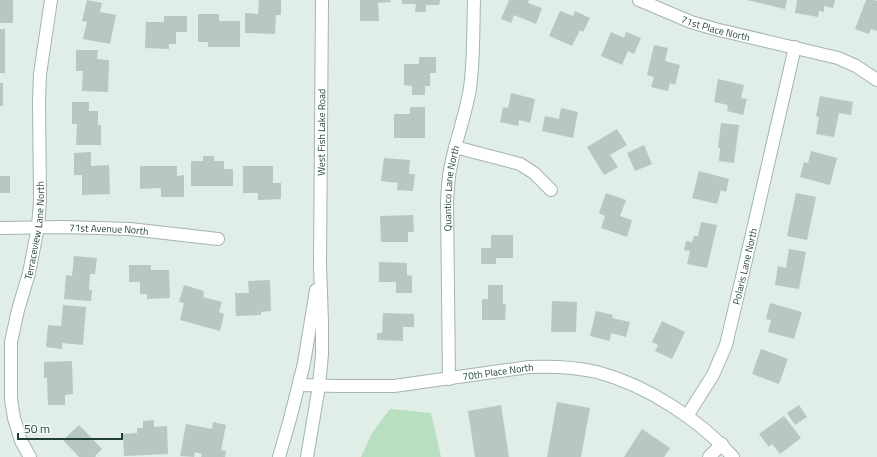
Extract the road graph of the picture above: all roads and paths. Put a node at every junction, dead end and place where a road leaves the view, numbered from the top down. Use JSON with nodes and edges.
{"nodes":[{"id":1,"x":51,"y":0,"type":"edge"},
{"id":2,"x":322,"y":0,"type":"edge"},
{"id":3,"x":474,"y":0,"type":"edge"},
{"id":4,"x":639,"y":0,"type":"edge"},
{"id":5,"x":795,"y":48,"type":"junction"},
{"id":6,"x":877,"y":80,"type":"edge"},
{"id":7,"x":455,"y":147,"type":"junction"},
{"id":8,"x":550,"y":190,"type":"dead end"},
{"id":9,"x":38,"y":227,"type":"junction"},
{"id":10,"x":0,"y":228,"type":"edge"},
{"id":11,"x":218,"y":239,"type":"dead end"},
{"id":12,"x":320,"y":265,"type":"junction"},
{"id":13,"x":449,"y":378,"type":"junction"},
{"id":14,"x":299,"y":385,"type":"junction"},
{"id":15,"x":319,"y":386,"type":"junction"},
{"id":16,"x":686,"y":416,"type":"junction"},
{"id":17,"x":722,"y":444,"type":"junction"},
{"id":18,"x":30,"y":457,"type":"edge"},
{"id":19,"x":279,"y":457,"type":"edge"},
{"id":20,"x":307,"y":457,"type":"edge"},
{"id":21,"x":709,"y":457,"type":"edge"},
{"id":22,"x":733,"y":457,"type":"edge"}],
"edges":[{"from":1,"to":9,"type":"street","name":"Terraceview Lane North"},
{"from":2,"to":12,"type":"street","name":"West Fish Lake Road"},
{"from":3,"to":7,"type":"street","name":"Quantico Lane North"},
{"from":4,"to":5,"type":"street","name":"71st Place North"},
{"from":5,"to":6,"type":"street","name":"71st Place North"},
{"from":5,"to":16,"type":"street","name":"Polaris Lane North"},
{"from":7,"to":8,"type":"street"},
{"from":7,"to":13,"type":"street","name":"Quantico Lane North"},
{"from":9,"to":10,"type":"street","name":"71st Avenue North"},
{"from":9,"to":11,"type":"street","name":"71st Avenue North"},
{"from":9,"to":18,"type":"street","name":"Terraceview Lane North"},
{"from":12,"to":14,"type":"street","name":"West Fish Lake Road"},
{"from":12,"to":15,"type":"street","name":"West Fish Lake Road"},
{"from":13,"to":15,"type":"street","name":"70th Place North"},
{"from":13,"to":16,"type":"street","name":"70th Place North"},
{"from":14,"to":15,"type":"street","name":"70th Place North"},
{"from":14,"to":19,"type":"street","name":"West Fish Lake Road"},
{"from":15,"to":20,"type":"street","name":"West Fish Lake Road"},
{"from":16,"to":17,"type":"street"},
{"from":17,"to":21,"type":"street"},
{"from":17,"to":22,"type":"street"}]}
